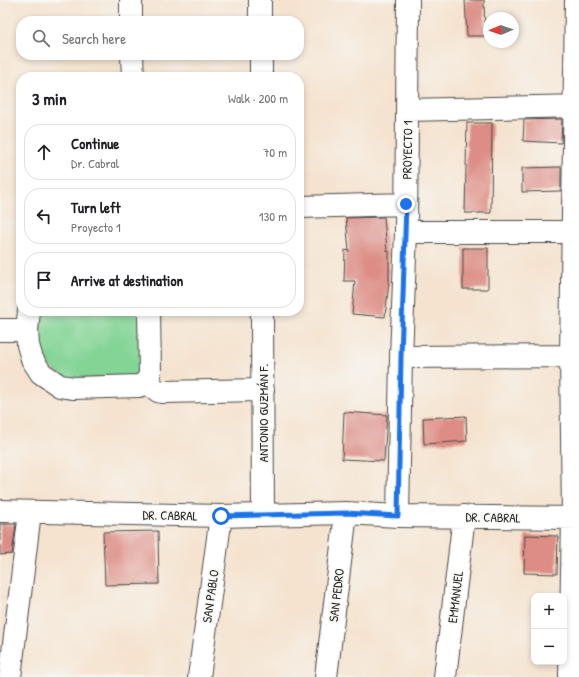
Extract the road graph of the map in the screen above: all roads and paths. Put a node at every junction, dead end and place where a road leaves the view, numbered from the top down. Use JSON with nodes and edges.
{"nodes":[{"id":1,"x":131,"y":0,"type":"edge"},
{"id":2,"x":260,"y":0,"type":"edge"},
{"id":3,"x":408,"y":0,"type":"edge"},
{"id":4,"x":576,"y":0,"type":"edge"},
{"id":5,"x":131,"y":16,"type":"edge"},
{"id":6,"x":260,"y":16,"type":"edge"},
{"id":7,"x":132,"y":60,"type":"edge"},
{"id":8,"x":261,"y":60,"type":"edge"},
{"id":9,"x":133,"y":72,"type":"edge"},
{"id":10,"x":261,"y":72,"type":"edge"},
{"id":11,"x":577,"y":106,"type":"edge"},
{"id":12,"x":407,"y":110,"type":"junction"},
{"id":13,"x":406,"y":204,"type":"junction"},
{"id":14,"x":304,"y":206,"type":"edge"},
{"id":15,"x":406,"y":232,"type":"junction"},
{"id":16,"x":576,"y":232,"type":"edge"},
{"id":17,"x":149,"y":316,"type":"edge"},
{"id":18,"x":262,"y":316,"type":"edge"},
{"id":19,"x":28,"y":320,"type":"edge"},
{"id":20,"x":0,"y":330,"type":"edge"},
{"id":21,"x":575,"y":356,"type":"edge"},
{"id":22,"x":401,"y":357,"type":"junction"},
{"id":23,"x":146,"y":382,"type":"junction"},
{"id":24,"x":263,"y":390,"type":"junction"},
{"id":25,"x":0,"y":511,"type":"edge"},
{"id":26,"x":30,"y":512,"type":"junction"},
{"id":27,"x":346,"y":513,"type":"junction"},
{"id":28,"x":263,"y":515,"type":"junction"},
{"id":29,"x":221,"y":516,"type":"junction"},
{"id":30,"x":398,"y":516,"type":"junction"},
{"id":31,"x":464,"y":516,"type":"junction"},
{"id":32,"x":576,"y":518,"type":"edge"},
{"id":33,"x":10,"y":677,"type":"edge"},
{"id":34,"x":198,"y":677,"type":"edge"},
{"id":35,"x":326,"y":677,"type":"edge"},
{"id":36,"x":445,"y":677,"type":"edge"},
{"id":37,"x":570,"y":677,"type":"edge"}],
"edges":[{"from":1,"to":5,"type":"street"},
{"from":2,"to":6,"type":"street"},
{"from":3,"to":12,"type":"street","name":"PROYECTO 1"},
{"from":4,"to":11,"type":"street"},
{"from":7,"to":9,"type":"street"},
{"from":8,"to":10,"type":"street"},
{"from":11,"to":12,"type":"street"},
{"from":11,"to":16,"type":"street"},
{"from":12,"to":13,"type":"street","name":"PROYECTO 1"},
{"from":13,"to":14,"type":"street"},
{"from":13,"to":15,"type":"street","name":"PROYECTO 1"},
{"from":15,"to":16,"type":"street"},
{"from":15,"to":22,"type":"street","name":"PROYECTO 1"},
{"from":16,"to":21,"type":"street"},
{"from":17,"to":23,"type":"street"},
{"from":18,"to":24,"type":"street","name":"ANTONIO GUZMÁN F."},
{"from":19,"to":20,"type":"street"},
{"from":19,"to":23,"type":"street"},
{"from":21,"to":22,"type":"street"},
{"from":21,"to":32,"type":"street"},
{"from":22,"to":30,"type":"street","name":"PROYECTO 1"},
{"from":23,"to":24,"type":"street"},
{"from":24,"to":28,"type":"street","name":"ANTONIO GUZMÁN F."},
{"from":25,"to":26,"type":"street","name":"DR. CABRAL"},
{"from":26,"to":29,"type":"street","name":"DR. CABRAL"},
{"from":26,"to":33,"type":"street"},
{"from":27,"to":28,"type":"street","name":"DR. CABRAL"},
{"from":27,"to":30,"type":"street","name":"DR. CABRAL"},
{"from":27,"to":35,"type":"street","name":"SAN PEDRO"},
{"from":28,"to":29,"type":"street","name":"DR. CABRAL"},
{"from":29,"to":34,"type":"street","name":"SAN PABLO"},
{"from":30,"to":31,"type":"street","name":"DR. CABRAL"},
{"from":31,"to":32,"type":"street","name":"DR. CABRAL"},
{"from":31,"to":36,"type":"street","name":"EMMANUEL"},
{"from":32,"to":37,"type":"street"}]}
